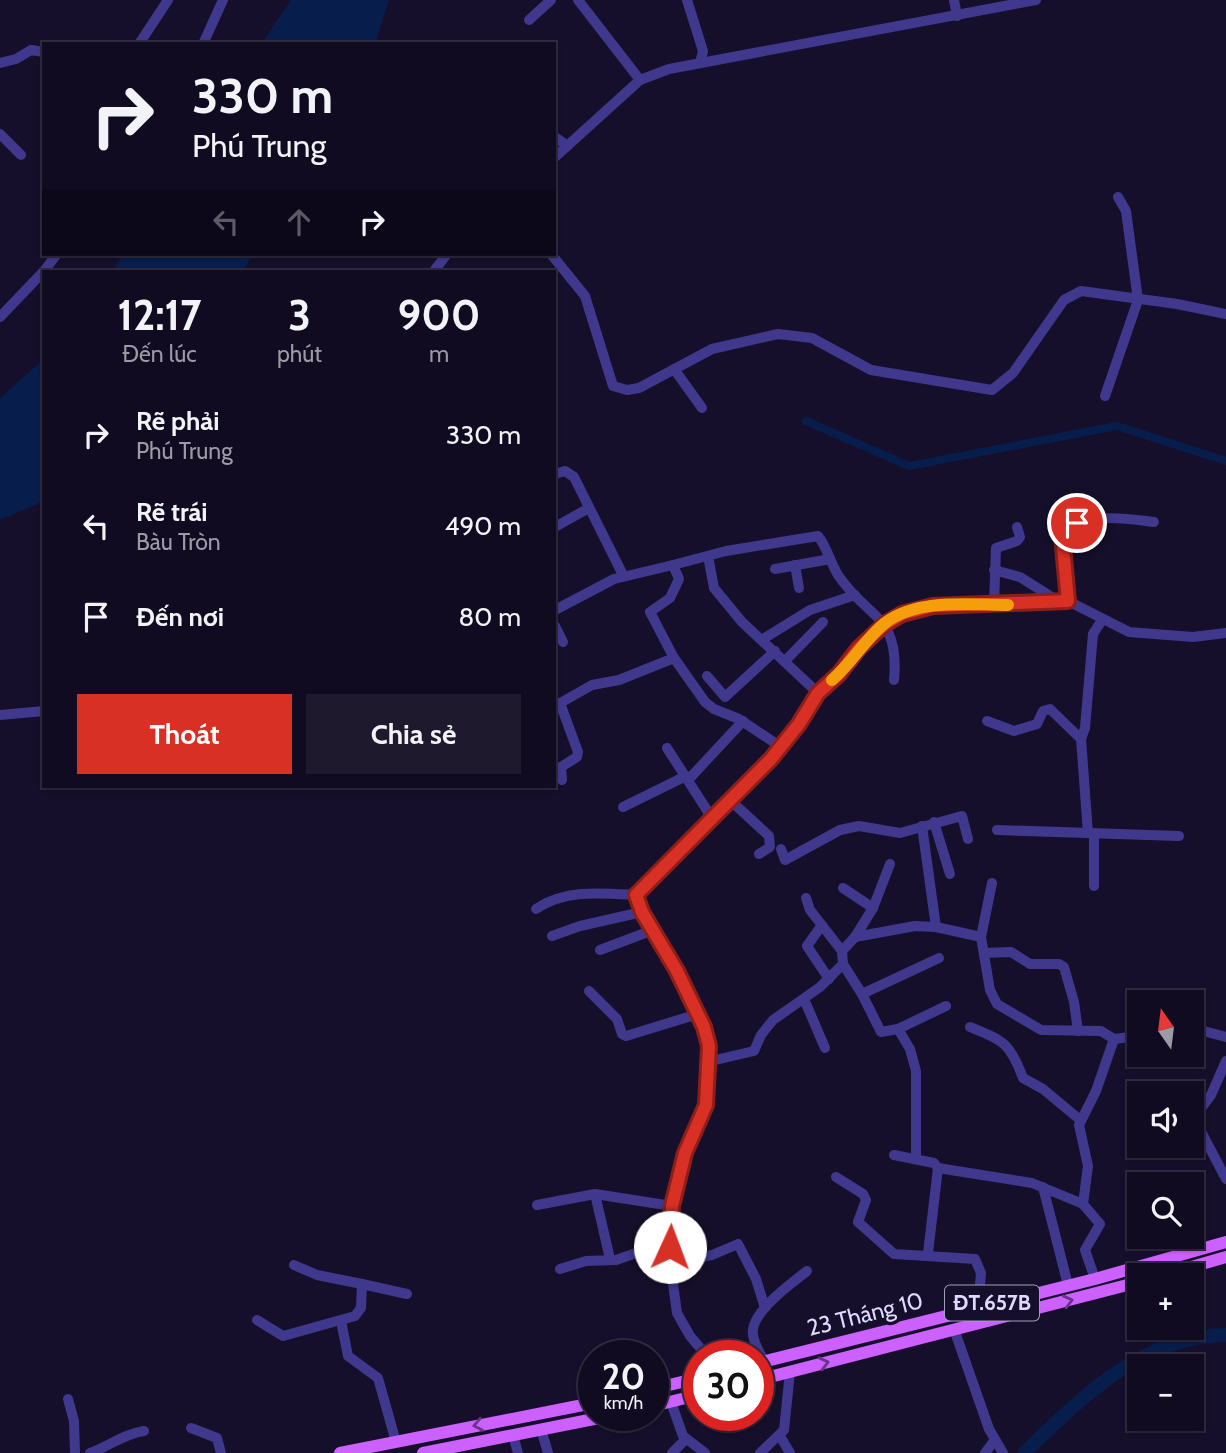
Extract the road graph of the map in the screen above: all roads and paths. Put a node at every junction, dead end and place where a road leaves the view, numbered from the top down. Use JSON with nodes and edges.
{"nodes":[{"id":1,"x":167,"y":0,"type":"edge"},
{"id":2,"x":223,"y":0,"type":"edge"},
{"id":3,"x":551,"y":0,"type":"edge"},
{"id":4,"x":578,"y":0,"type":"edge"},
{"id":5,"x":687,"y":0,"type":"edge"},
{"id":6,"x":954,"y":0,"type":"edge"},
{"id":7,"x":1037,"y":0,"type":"edge"},
{"id":8,"x":957,"y":16,"type":"junction"},
{"id":9,"x":529,"y":20,"type":"dead end"},
{"id":10,"x":140,"y":42,"type":"edge"},
{"id":11,"x":204,"y":42,"type":"edge"},
{"id":12,"x":42,"y":52,"type":"edge"},
{"id":13,"x":0,"y":63,"type":"edge"},
{"id":14,"x":700,"y":63,"type":"junction"},
{"id":15,"x":640,"y":80,"type":"junction"},
{"id":16,"x":556,"y":138,"type":"edge"},
{"id":17,"x":1,"y":139,"type":"edge"},
{"id":18,"x":568,"y":146,"type":"junction"},
{"id":19,"x":22,"y":155,"type":"dead end"},
{"id":20,"x":556,"y":156,"type":"edge"},
{"id":21,"x":1118,"y":197,"type":"dead end"},
{"id":22,"x":55,"y":256,"type":"edge"},
{"id":23,"x":445,"y":256,"type":"edge"},
{"id":24,"x":553,"y":256,"type":"edge"},
{"id":25,"x":45,"y":270,"type":"edge"},
{"id":26,"x":434,"y":270,"type":"edge"},
{"id":27,"x":42,"y":273,"type":"edge"},
{"id":28,"x":1138,"y":300,"type":"junction"},
{"id":29,"x":1226,"y":314,"type":"edge"},
{"id":30,"x":0,"y":317,"type":"edge"},
{"id":31,"x":674,"y":369,"type":"junction"},
{"id":32,"x":1105,"y":397,"type":"dead end"},
{"id":33,"x":702,"y":408,"type":"dead end"},
{"id":34,"x":556,"y":474,"type":"edge"},
{"id":35,"x":589,"y":508,"type":"junction"},
{"id":36,"x":1154,"y":522,"type":"dead end"},
{"id":37,"x":556,"y":526,"type":"edge"},
{"id":38,"x":1017,"y":527,"type":"dead end"},
{"id":39,"x":708,"y":556,"type":"junction"},
{"id":40,"x":830,"y":559,"type":"junction"},
{"id":41,"x":673,"y":565,"type":"junction"},
{"id":42,"x":794,"y":565,"type":"junction"},
{"id":43,"x":775,"y":569,"type":"dead end"},
{"id":44,"x":994,"y":570,"type":"junction"},
{"id":45,"x":623,"y":575,"type":"junction"},
{"id":46,"x":799,"y":588,"type":"dead end"},
{"id":47,"x":855,"y":595,"type":"junction"},
{"id":48,"x":1063,"y":601,"type":"junction"},
{"id":49,"x":994,"y":605,"type":"junction"},
{"id":50,"x":556,"y":609,"type":"edge"},
{"id":51,"x":1102,"y":620,"type":"junction"},
{"id":52,"x":824,"y":622,"type":"dead end"},
{"id":53,"x":885,"y":624,"type":"junction"},
{"id":54,"x":556,"y":628,"type":"edge"},
{"id":55,"x":1226,"y":633,"type":"edge"},
{"id":56,"x":763,"y":639,"type":"junction"},
{"id":57,"x":563,"y":642,"type":"dead end"},
{"id":58,"x":775,"y":651,"type":"junction"},
{"id":59,"x":674,"y":658,"type":"junction"},
{"id":60,"x":785,"y":661,"type":"junction"},
{"id":61,"x":707,"y":676,"type":"dead end"},
{"id":62,"x":894,"y":680,"type":"dead end"},
{"id":63,"x":818,"y":693,"type":"junction"},
{"id":64,"x":557,"y":704,"type":"edge"},
{"id":65,"x":42,"y":711,"type":"edge"},
{"id":66,"x":0,"y":715,"type":"edge"},
{"id":67,"x":743,"y":721,"type":"junction"},
{"id":68,"x":987,"y":721,"type":"dead end"},
{"id":69,"x":1081,"y":739,"type":"junction"},
{"id":70,"x":781,"y":747,"type":"junction"},
{"id":71,"x":667,"y":748,"type":"dead end"},
{"id":72,"x":687,"y":777,"type":"junction"},
{"id":73,"x":562,"y":780,"type":"dead end"},
{"id":74,"x":730,"y":800,"type":"junction"},
{"id":75,"x":623,"y":807,"type":"dead end"},
{"id":76,"x":712,"y":818,"type":"junction"},
{"id":77,"x":934,"y":822,"type":"junction"},
{"id":78,"x":922,"y":826,"type":"junction"},
{"id":79,"x":997,"y":830,"type":"dead end"},
{"id":80,"x":1091,"y":833,"type":"junction"},
{"id":81,"x":1179,"y":836,"type":"dead end"},
{"id":82,"x":968,"y":839,"type":"dead end"},
{"id":83,"x":781,"y":849,"type":"dead end"},
{"id":84,"x":759,"y":854,"type":"dead end"},
{"id":85,"x":890,"y":864,"type":"dead end"},
{"id":86,"x":950,"y":874,"type":"dead end"},
{"id":87,"x":992,"y":883,"type":"dead end"},
{"id":88,"x":1094,"y":886,"type":"dead end"},
{"id":89,"x":843,"y":888,"type":"dead end"},
{"id":90,"x":636,"y":895,"type":"junction"},
{"id":91,"x":806,"y":898,"type":"dead end"},
{"id":92,"x":873,"y":908,"type":"junction"},
{"id":93,"x":536,"y":909,"type":"dead end"},
{"id":94,"x":642,"y":912,"type":"junction"},
{"id":95,"x":822,"y":925,"type":"junction"},
{"id":96,"x":936,"y":927,"type":"junction"},
{"id":97,"x":653,"y":930,"type":"junction"},
{"id":98,"x":552,"y":936,"type":"dead end"},
{"id":99,"x":855,"y":937,"type":"junction"},
{"id":100,"x":981,"y":937,"type":"junction"},
{"id":101,"x":600,"y":950,"type":"dead end"},
{"id":102,"x":842,"y":951,"type":"junction"},
{"id":103,"x":984,"y":953,"type":"junction"},
{"id":104,"x":939,"y":958,"type":"dead end"},
{"id":105,"x":843,"y":964,"type":"junction"},
{"id":106,"x":829,"y":979,"type":"junction"},
{"id":107,"x":589,"y":991,"type":"dead end"},
{"id":108,"x":862,"y":994,"type":"junction"},
{"id":109,"x":804,"y":999,"type":"junction"},
{"id":110,"x":946,"y":1006,"type":"dead end"},
{"id":111,"x":698,"y":1014,"type":"junction"},
{"id":112,"x":970,"y":1027,"type":"dead end"},
{"id":113,"x":898,"y":1029,"type":"junction"},
{"id":114,"x":1078,"y":1031,"type":"junction"},
{"id":115,"x":1204,"y":1031,"type":"edge"},
{"id":116,"x":1127,"y":1037,"type":"edge"},
{"id":117,"x":1226,"y":1037,"type":"edge"},
{"id":118,"x":1114,"y":1039,"type":"junction"},
{"id":119,"x":825,"y":1048,"type":"dead end"},
{"id":120,"x":711,"y":1061,"type":"junction"},
{"id":121,"x":1226,"y":1061,"type":"edge"},
{"id":122,"x":1204,"y":1102,"type":"edge"},
{"id":123,"x":1079,"y":1119,"type":"junction"},
{"id":124,"x":1204,"y":1139,"type":"edge"},
{"id":125,"x":894,"y":1155,"type":"dead end"},
{"id":126,"x":916,"y":1158,"type":"junction"},
{"id":127,"x":938,"y":1168,"type":"junction"},
{"id":128,"x":836,"y":1177,"type":"dead end"},
{"id":129,"x":1226,"y":1179,"type":"edge"},
{"id":130,"x":1043,"y":1187,"type":"junction"},
{"id":131,"x":595,"y":1194,"type":"junction"},
{"id":132,"x":1083,"y":1204,"type":"junction"},
{"id":133,"x":537,"y":1205,"type":"dead end"},
{"id":134,"x":672,"y":1206,"type":"junction"},
{"id":135,"x":1226,"y":1242,"type":"edge"},
{"id":136,"x":670,"y":1247,"type":"junction"},
{"id":137,"x":928,"y":1253,"type":"junction"},
{"id":138,"x":1226,"y":1258,"type":"edge"},
{"id":139,"x":610,"y":1259,"type":"junction"},
{"id":140,"x":670,"y":1262,"type":"junction"},
{"id":141,"x":1204,"y":1264,"type":"edge"},
{"id":142,"x":293,"y":1265,"type":"dead end"},
{"id":143,"x":560,"y":1269,"type":"dead end"},
{"id":144,"x":807,"y":1271,"type":"dead end"},
{"id":145,"x":1095,"y":1279,"type":"junction"},
{"id":146,"x":362,"y":1284,"type":"junction"},
{"id":147,"x":1068,"y":1285,"type":"junction"},
{"id":148,"x":1127,"y":1285,"type":"edge"},
{"id":149,"x":407,"y":1294,"type":"dead end"},
{"id":150,"x":978,"y":1307,"type":"junction"},
{"id":151,"x":765,"y":1308,"type":"junction"},
{"id":152,"x":950,"y":1314,"type":"junction"},
{"id":153,"x":257,"y":1320,"type":"dead end"},
{"id":154,"x":341,"y":1321,"type":"junction"},
{"id":155,"x":954,"y":1329,"type":"junction"},
{"id":156,"x":693,"y":1340,"type":"edge"},
{"id":157,"x":755,"y":1340,"type":"edge"},
{"id":158,"x":774,"y":1359,"type":"edge"},
{"id":159,"x":790,"y":1372,"type":"junction"},
{"id":160,"x":774,"y":1376,"type":"edge"},
{"id":161,"x":68,"y":1399,"type":"dead end"},
{"id":162,"x":683,"y":1399,"type":"edge"},
{"id":163,"x":671,"y":1402,"type":"joint"},
{"id":164,"x":578,"y":1405,"type":"edge"},
{"id":165,"x":537,"y":1414,"type":"junction"},
{"id":166,"x":509,"y":1419,"type":"junction"},
{"id":167,"x":578,"y":1422,"type":"edge"},
{"id":168,"x":191,"y":1428,"type":"dead end"},
{"id":169,"x":541,"y":1429,"type":"junction"},
{"id":170,"x":144,"y":1431,"type":"dead end"},
{"id":171,"x":513,"y":1435,"type":"junction"},
{"id":172,"x":780,"y":1436,"type":"junction"},
{"id":173,"x":687,"y":1439,"type":"junction"},
{"id":174,"x":994,"y":1441,"type":"junction"},
{"id":175,"x":398,"y":1448,"type":"edge"},
{"id":176,"x":75,"y":1453,"type":"edge"},
{"id":177,"x":90,"y":1453,"type":"edge"},
{"id":178,"x":221,"y":1453,"type":"edge"},
{"id":179,"x":340,"y":1453,"type":"edge"},
{"id":180,"x":423,"y":1453,"type":"edge"},
{"id":181,"x":518,"y":1453,"type":"edge"},
{"id":182,"x":548,"y":1453,"type":"edge"},
{"id":183,"x":672,"y":1453,"type":"edge"},
{"id":184,"x":705,"y":1453,"type":"edge"},
{"id":185,"x":760,"y":1453,"type":"edge"},
{"id":186,"x":790,"y":1453,"type":"edge"},
{"id":187,"x":985,"y":1453,"type":"edge"},
{"id":188,"x":1003,"y":1453,"type":"edge"}],
"edges":[{"from":1,"to":10,"type":"street"},
{"from":2,"to":11,"type":"street"},
{"from":3,"to":9,"type":"street"},
{"from":4,"to":15,"type":"street"},
{"from":5,"to":14,"type":"street"},
{"from":6,"to":8,"type":"street"},
{"from":7,"to":8,"type":"street"},
{"from":8,"to":14,"type":"street"},
{"from":12,"to":13,"type":"street"},
{"from":14,"to":15,"type":"street"},
{"from":15,"to":18,"type":"street"},
{"from":16,"to":18,"type":"street"},
{"from":17,"to":19,"type":"street"},
{"from":18,"to":20,"type":"street"},
{"from":21,"to":28,"type":"street"},
{"from":22,"to":25,"type":"street"},
{"from":23,"to":26,"type":"street"},
{"from":24,"to":31,"type":"street"},
{"from":27,"to":30,"type":"street"},
{"from":28,"to":29,"type":"street"},
{"from":28,"to":31,"type":"street"},
{"from":28,"to":32,"type":"street"},
{"from":31,"to":33,"type":"street"},
{"from":34,"to":35,"type":"street"},
{"from":35,"to":37,"type":"street"},
{"from":35,"to":45,"type":"street"},
{"from":36,"to":48,"type":"street"},
{"from":38,"to":44,"type":"street"},
{"from":39,"to":40,"type":"street"},
{"from":39,"to":41,"type":"street"},
{"from":39,"to":56,"type":"street"},
{"from":40,"to":42,"type":"street"},
{"from":40,"to":47,"type":"street"},
{"from":41,"to":45,"type":"street"},
{"from":41,"to":59,"type":"street"},
{"from":42,"to":43,"type":"street"},
{"from":42,"to":46,"type":"street"},
{"from":44,"to":48,"type":"street"},
{"from":44,"to":49,"type":"street"},
{"from":45,"to":50,"type":"street"},
{"from":47,"to":53,"type":"street"},
{"from":47,"to":56,"type":"street"},
{"from":48,"to":49,"type":"street"},
{"from":48,"to":51,"type":"street"},
{"from":49,"to":53,"type":"street"},
{"from":51,"to":55,"type":"street"},
{"from":51,"to":69,"type":"street"},
{"from":52,"to":60,"type":"street"},
{"from":53,"to":62,"type":"street"},
{"from":53,"to":63,"type":"street"},
{"from":54,"to":57,"type":"street"},
{"from":56,"to":58,"type":"street"},
{"from":58,"to":60,"type":"street"},
{"from":58,"to":61,"type":"street"},
{"from":59,"to":64,"type":"street"},
{"from":59,"to":67,"type":"street"},
{"from":60,"to":63,"type":"street"},
{"from":63,"to":70,"type":"street"},
{"from":64,"to":73,"type":"street"},
{"from":65,"to":66,"type":"street"},
{"from":67,"to":70,"type":"street"},
{"from":67,"to":72,"type":"street"},
{"from":68,"to":69,"type":"street"},
{"from":69,"to":80,"type":"street"},
{"from":70,"to":74,"type":"street"},
{"from":71,"to":72,"type":"street"},
{"from":72,"to":75,"type":"street"},
{"from":72,"to":76,"type":"street"},
{"from":74,"to":76,"type":"street"},
{"from":74,"to":84,"type":"street"},
{"from":76,"to":90,"type":"street"},
{"from":77,"to":78,"type":"street"},
{"from":77,"to":82,"type":"street"},
{"from":77,"to":86,"type":"street"},
{"from":78,"to":83,"type":"street"},
{"from":78,"to":96,"type":"street"},
{"from":79,"to":80,"type":"street"},
{"from":80,"to":81,"type":"street"},
{"from":80,"to":88,"type":"street"},
{"from":85,"to":92,"type":"street"},
{"from":87,"to":100,"type":"street"},
{"from":89,"to":92,"type":"street"},
{"from":90,"to":93,"type":"street"},
{"from":90,"to":94,"type":"street"},
{"from":91,"to":95,"type":"street"},
{"from":92,"to":99,"type":"street"},
{"from":94,"to":97,"type":"street"},
{"from":94,"to":98,"type":"street"},
{"from":95,"to":102,"type":"street"},
{"from":95,"to":106,"type":"street"},
{"from":96,"to":99,"type":"street"},
{"from":96,"to":100,"type":"street"},
{"from":97,"to":101,"type":"street"},
{"from":97,"to":111,"type":"street"},
{"from":99,"to":102,"type":"street"},
{"from":100,"to":103,"type":"street"},
{"from":102,"to":105,"type":"street"},
{"from":103,"to":114,"type":"street"},
{"from":103,"to":114,"type":"street"},
{"from":104,"to":108,"type":"street"},
{"from":105,"to":106,"type":"street"},
{"from":105,"to":108,"type":"street"},
{"from":106,"to":109,"type":"street"},
{"from":107,"to":111,"type":"street"},
{"from":108,"to":113,"type":"street"},
{"from":109,"to":119,"type":"street"},
{"from":109,"to":120,"type":"street"},
{"from":110,"to":113,"type":"street"},
{"from":111,"to":120,"type":"street"},
{"from":112,"to":123,"type":"street"},
{"from":113,"to":126,"type":"street"},
{"from":114,"to":118,"type":"street"},
{"from":115,"to":117,"type":"street"},
{"from":116,"to":118,"type":"street"},
{"from":118,"to":123,"type":"street"},
{"from":120,"to":134,"type":"street"},
{"from":121,"to":122,"type":"street"},
{"from":123,"to":132,"type":"street"},
{"from":124,"to":129,"type":"street"},
{"from":125,"to":126,"type":"street"},
{"from":126,"to":127,"type":"street"},
{"from":127,"to":130,"type":"street"},
{"from":127,"to":137,"type":"street"},
{"from":128,"to":137,"type":"street"},
{"from":130,"to":132,"type":"street"},
{"from":130,"to":147,"type":"street"},
{"from":131,"to":133,"type":"street"},
{"from":131,"to":134,"type":"street"},
{"from":131,"to":139,"type":"street"},
{"from":132,"to":145,"type":"street"},
{"from":134,"to":136,"type":"street"},
{"from":135,"to":145,"type":"main road","name":"23 Tháng 10","number":"ĐT.657B"},
{"from":136,"to":139,"type":"street"},
{"from":136,"to":140,"type":"street"},
{"from":137,"to":150,"type":"street"},
{"from":138,"to":141,"type":"main road"},
{"from":139,"to":143,"type":"street"},
{"from":140,"to":151,"type":"street"},
{"from":140,"to":156,"type":"street"},
{"from":142,"to":146,"type":"street"},
{"from":144,"to":151,"type":"street"},
{"from":145,"to":147,"type":"main road","name":"23 Tháng 10","number":"ĐT.657B"},
{"from":146,"to":149,"type":"street"},
{"from":146,"to":154,"type":"street"},
{"from":147,"to":150,"type":"main road","name":"23 Tháng 10","number":"ĐT.657B"},
{"from":155,"to":148,"type":"main road","name":"23 Tháng 10","number":"ĐT.657B","one_way":true},
{"from":150,"to":152,"type":"main road","name":"23 Tháng 10","number":"ĐT.657B"},
{"from":151,"to":157,"type":"street"},
{"from":152,"to":155,"type":"main road"},
{"from":152,"to":158,"type":"main road","name":"23 Tháng 10","number":"ĐT.657B"},
{"from":153,"to":154,"type":"street"},
{"from":154,"to":175,"type":"street"},
{"from":159,"to":155,"type":"main road","name":"23 Tháng 10","number":"ĐT.657B","one_way":true},
{"from":155,"to":174,"type":"street"},
{"from":159,"to":160,"type":"main road","name":"23 Tháng 10","number":"ĐT.657B"},
{"from":159,"to":172,"type":"street"},
{"from":161,"to":176,"type":"street"},
{"from":162,"to":163,"type":"main road"},
{"from":163,"to":173,"type":"street"},
{"from":164,"to":165,"type":"main road"},
{"from":165,"to":166,"type":"main road"},
{"from":165,"to":169,"type":"main road"},
{"from":166,"to":171,"type":"main road"},
{"from":166,"to":175,"type":"main road","one_way":true},
{"from":167,"to":169,"type":"main road"},
{"from":168,"to":178,"type":"street"},
{"from":169,"to":171,"type":"main road"},
{"from":169,"to":182,"type":"street"},
{"from":170,"to":177,"type":"street"},
{"from":171,"to":180,"type":"main road"},
{"from":171,"to":181,"type":"street"},
{"from":172,"to":185,"type":"street"},
{"from":172,"to":186,"type":"street"},
{"from":173,"to":183,"type":"street"},
{"from":173,"to":184,"type":"street"},
{"from":174,"to":187,"type":"street"},
{"from":174,"to":188,"type":"street"},
{"from":175,"to":179,"type":"main road"}]}
